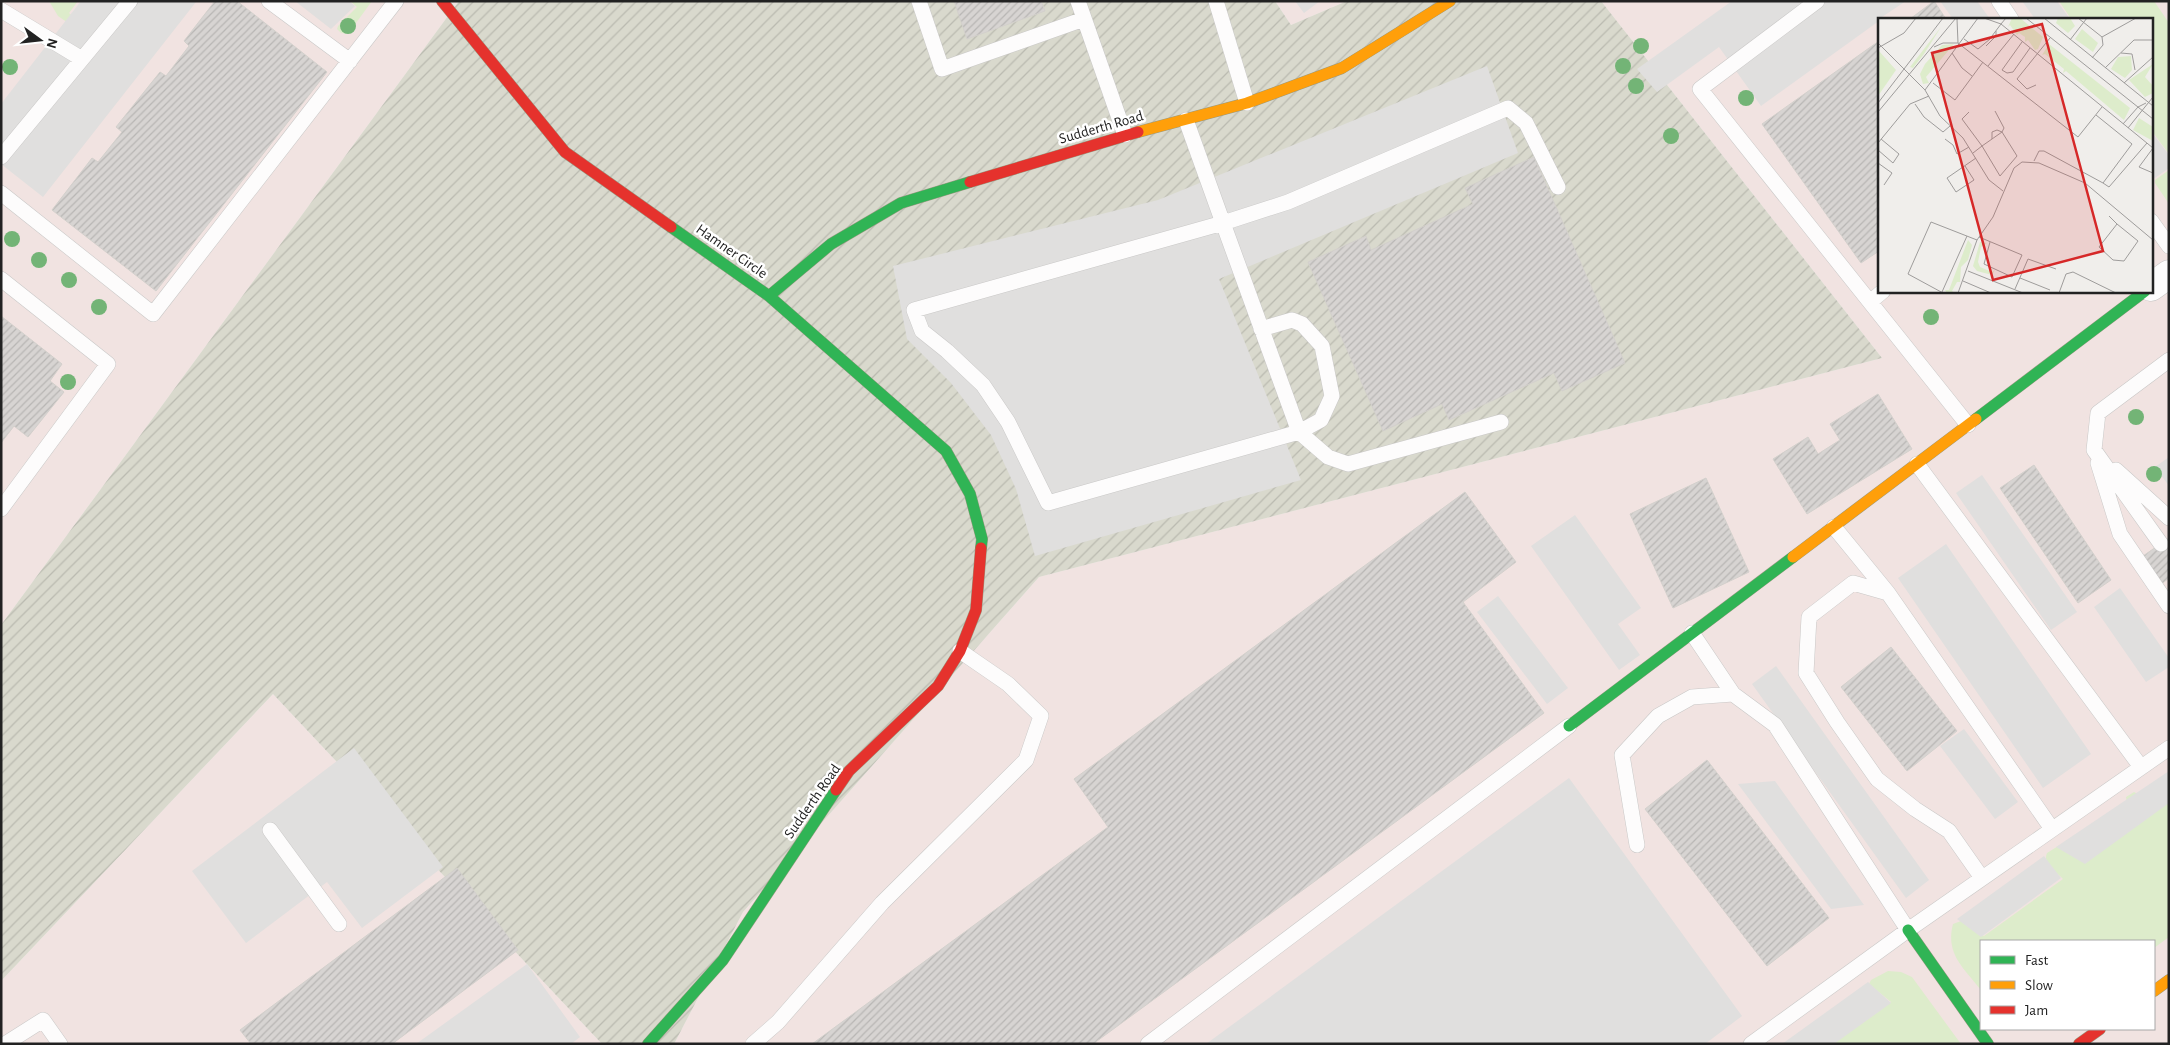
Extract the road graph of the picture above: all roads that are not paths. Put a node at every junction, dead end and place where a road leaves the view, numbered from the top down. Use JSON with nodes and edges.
{"nodes":[{"id":1,"x":130,"y":1,"type":"edge"},
{"id":2,"x":269,"y":1,"type":"edge"},
{"id":3,"x":396,"y":1,"type":"edge"},
{"id":4,"x":442,"y":1,"type":"edge"},
{"id":5,"x":919,"y":1,"type":"edge"},
{"id":6,"x":1078,"y":1,"type":"edge"},
{"id":7,"x":1216,"y":1,"type":"edge"},
{"id":8,"x":1450,"y":1,"type":"edge"},
{"id":9,"x":1817,"y":1,"type":"edge"},
{"id":10,"x":1999,"y":1,"type":"edge"},
{"id":11,"x":1,"y":10,"type":"edge"},
{"id":12,"x":2010,"y":18,"type":"edge"},
{"id":13,"x":1084,"y":19,"type":"junction"},
{"id":14,"x":82,"y":59,"type":"junction"},
{"id":15,"x":350,"y":61,"type":"junction"},
{"id":16,"x":1247,"y":103,"type":"junction"},
{"id":17,"x":1186,"y":120,"type":"junction"},
{"id":18,"x":1125,"y":135,"type":"junction"},
{"id":19,"x":1,"y":157,"type":"edge"},
{"id":20,"x":1558,"y":187,"type":"dead end"},
{"id":21,"x":1,"y":193,"type":"edge"},
{"id":22,"x":2152,"y":222,"type":"edge"},
{"id":23,"x":1223,"y":223,"type":"junction"},
{"id":24,"x":2169,"y":246,"type":"edge"},
{"id":25,"x":2169,"y":274,"type":"edge"},
{"id":26,"x":1,"y":279,"type":"edge"},
{"id":27,"x":2152,"y":286,"type":"edge"},
{"id":28,"x":1882,"y":292,"type":"edge"},
{"id":29,"x":2144,"y":292,"type":"edge"},
{"id":30,"x":769,"y":296,"type":"junction"},
{"id":31,"x":1870,"y":302,"type":"junction"},
{"id":32,"x":1261,"y":329,"type":"junction"},
{"id":33,"x":2169,"y":360,"type":"edge"},
{"id":34,"x":1501,"y":422,"type":"dead end"},
{"id":35,"x":1968,"y":425,"type":"junction"},
{"id":36,"x":1299,"y":432,"type":"junction"},
{"id":37,"x":2094,"y":450,"type":"junction"},
{"id":38,"x":1917,"y":464,"type":"junction"},
{"id":39,"x":1,"y":509,"type":"edge"},
{"id":40,"x":2169,"y":518,"type":"edge"},
{"id":41,"x":1834,"y":527,"type":"junction"},
{"id":42,"x":982,"y":539,"type":"joint"},
{"id":43,"x":2161,"y":544,"type":"dead end"},
{"id":44,"x":1888,"y":593,"type":"junction"},
{"id":45,"x":2169,"y":606,"type":"edge"},
{"id":46,"x":1692,"y":633,"type":"junction"},
{"id":47,"x":960,"y":651,"type":"junction"},
{"id":48,"x":1733,"y":694,"type":"junction"},
{"id":49,"x":1569,"y":726,"type":"joint"},
{"id":50,"x":2169,"y":748,"type":"edge"},
{"id":51,"x":2141,"y":767,"type":"junction"},
{"id":52,"x":2052,"y":829,"type":"junction"},
{"id":53,"x":270,"y":830,"type":"dead end"},
{"id":54,"x":1637,"y":845,"type":"dead end"},
{"id":55,"x":1982,"y":878,"type":"junction"},
{"id":56,"x":339,"y":924,"type":"dead end"},
{"id":57,"x":1908,"y":930,"type":"junction"},
{"id":58,"x":2169,"y":980,"type":"edge"},
{"id":59,"x":2155,"y":989,"type":"edge"},
{"id":60,"x":2099,"y":1030,"type":"edge"},
{"id":61,"x":5,"y":1044,"type":"edge"},
{"id":62,"x":60,"y":1044,"type":"edge"},
{"id":63,"x":648,"y":1044,"type":"edge"},
{"id":64,"x":753,"y":1044,"type":"edge"},
{"id":65,"x":1148,"y":1044,"type":"edge"},
{"id":66,"x":1751,"y":1044,"type":"edge"},
{"id":67,"x":1988,"y":1044,"type":"edge"},
{"id":68,"x":2080,"y":1044,"type":"edge"}],
"edges":[{"from":1,"to":14,"type":"lane"},
{"from":2,"to":15,"type":"lane"},
{"from":3,"to":15,"type":"lane"},
{"from":4,"to":30,"type":"main road","name":"Hamner Circle"},
{"from":5,"to":13,"type":"lane"},
{"from":6,"to":13,"type":"lane"},
{"from":7,"to":16,"type":"lane"},
{"from":8,"to":16,"type":"main road","name":"Sudderth Road"},
{"from":9,"to":31,"type":"lane"},
{"from":10,"to":12,"type":"lane"},
{"from":11,"to":14,"type":"lane"},
{"from":13,"to":18,"type":"lane"},
{"from":14,"to":19,"type":"lane"},
{"from":15,"to":21,"type":"lane"},
{"from":16,"to":17,"type":"main road","name":"Sudderth Road"},
{"from":17,"to":18,"type":"main road","name":"Sudderth Road"},
{"from":17,"to":23,"type":"lane"},
{"from":18,"to":30,"type":"main road","name":"Sudderth Road"},
{"from":20,"to":23,"type":"lane"},
{"from":22,"to":24,"type":"lane"},
{"from":23,"to":32,"type":"lane"},
{"from":23,"to":36,"type":"lane"},
{"from":25,"to":27,"type":"street"},
{"from":26,"to":39,"type":"lane"},
{"from":28,"to":31,"type":"lane"},
{"from":29,"to":35,"type":"main road"},
{"from":30,"to":42,"type":"main road","name":"Hamner Circle"},
{"from":31,"to":35,"type":"lane"},
{"from":32,"to":36,"type":"lane"},
{"from":32,"to":36,"type":"lane"},
{"from":33,"to":37,"type":"lane"},
{"from":34,"to":36,"type":"lane"},
{"from":35,"to":38,"type":"main road"},
{"from":37,"to":40,"type":"lane"},
{"from":37,"to":43,"type":"lane"},
{"from":37,"to":45,"type":"lane"},
{"from":38,"to":41,"type":"main road"},
{"from":38,"to":51,"type":"lane"},
{"from":41,"to":44,"type":"lane"},
{"from":41,"to":46,"type":"main road"},
{"from":42,"to":47,"type":"main road","name":"Sudderth Road"},
{"from":44,"to":52,"type":"lane"},
{"from":44,"to":55,"type":"lane"},
{"from":46,"to":48,"type":"lane"},
{"from":46,"to":49,"type":"main road"},
{"from":47,"to":63,"type":"main road","name":"Sudderth Road"},
{"from":47,"to":64,"type":"lane"},
{"from":48,"to":54,"type":"lane"},
{"from":48,"to":57,"type":"lane"},
{"from":49,"to":65,"type":"lane"},
{"from":50,"to":51,"type":"lane"},
{"from":51,"to":52,"type":"lane"},
{"from":52,"to":55,"type":"lane"},
{"from":53,"to":56,"type":"lane"},
{"from":55,"to":57,"type":"lane"},
{"from":57,"to":66,"type":"lane"},
{"from":57,"to":67,"type":"main road"},
{"from":58,"to":59,"type":"main road"},
{"from":60,"to":68,"type":"main road"},
{"from":61,"to":62,"type":"lane"}]}
